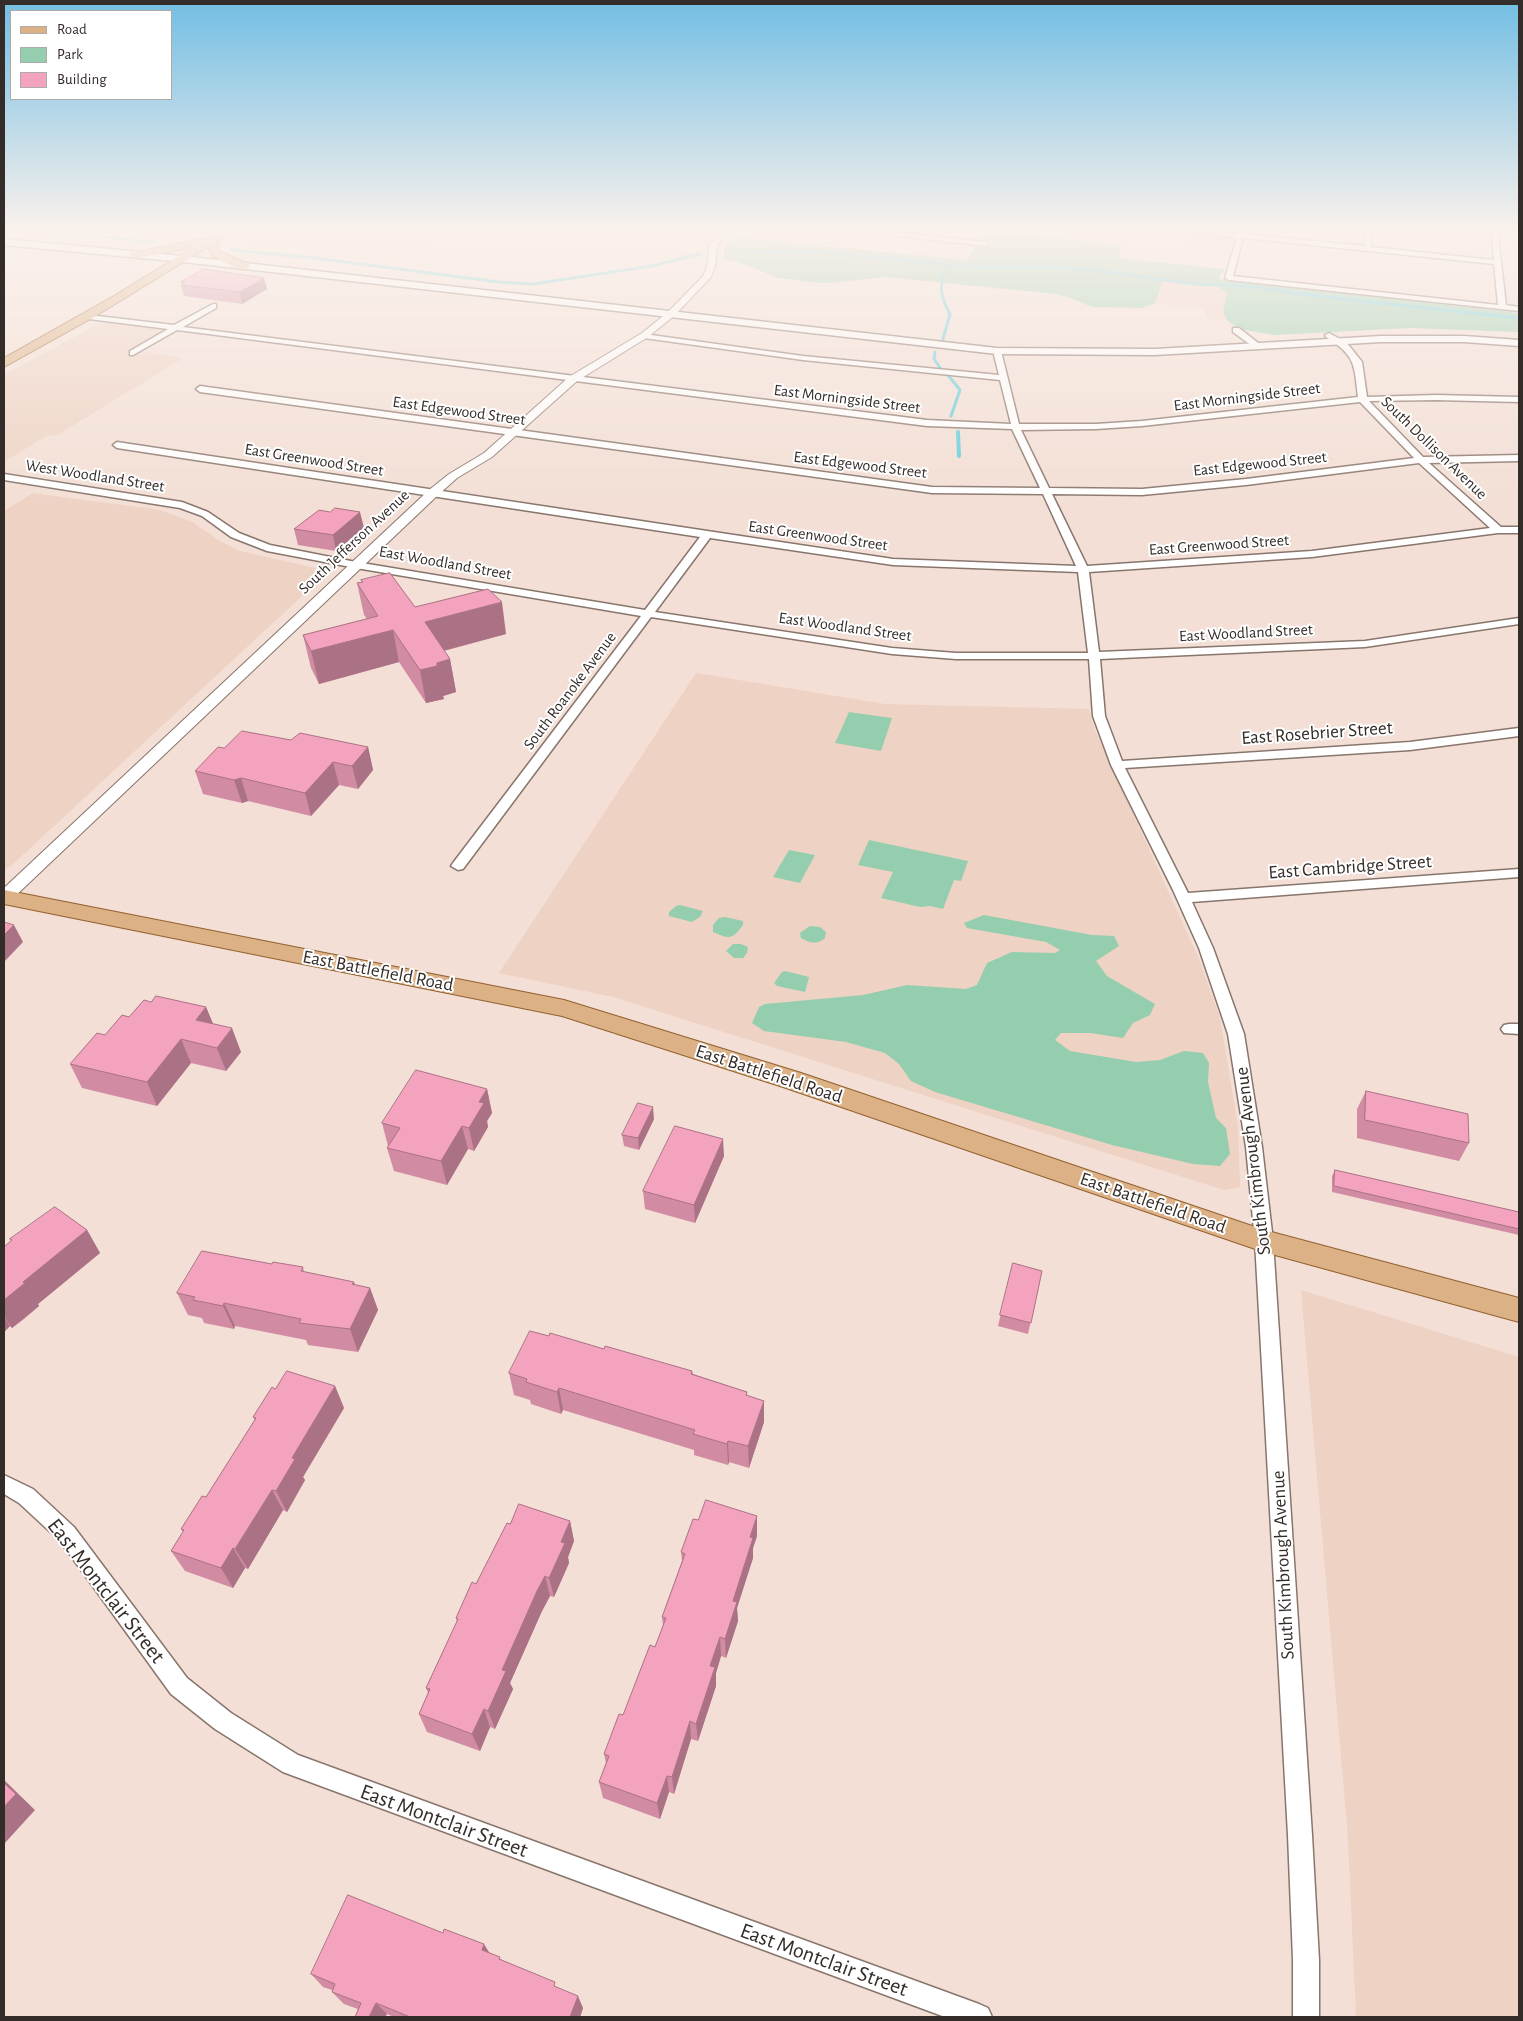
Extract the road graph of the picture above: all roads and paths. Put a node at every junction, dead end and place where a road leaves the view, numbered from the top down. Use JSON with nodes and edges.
{"nodes":[{"id":1,"x":79,"y":322,"type":"edge"},
{"id":2,"x":131,"y":322,"type":"edge"},
{"id":3,"x":185,"y":322,"type":"edge"},
{"id":4,"x":661,"y":322,"type":"edge"},
{"id":5,"x":741,"y":322,"type":"edge"},
{"id":6,"x":175,"y":328,"type":"junction"},
{"id":7,"x":1236,"y":330,"type":"dead end"},
{"id":8,"x":1519,"y":335,"type":"edge"},
{"id":9,"x":644,"y":336,"type":"junction"},
{"id":10,"x":1333,"y":338,"type":"junction"},
{"id":11,"x":1254,"y":342,"type":"junction"},
{"id":12,"x":1519,"y":342,"type":"edge"},
{"id":13,"x":997,"y":351,"type":"junction"},
{"id":14,"x":132,"y":353,"type":"dead end"},
{"id":15,"x":4,"y":363,"type":"edge"},
{"id":16,"x":1004,"y":378,"type":"junction"},
{"id":17,"x":573,"y":380,"type":"junction"},
{"id":18,"x":200,"y":389,"type":"dead end"},
{"id":19,"x":1519,"y":399,"type":"edge"},
{"id":20,"x":1364,"y":400,"type":"junction"},
{"id":21,"x":1016,"y":428,"type":"junction"},
{"id":22,"x":513,"y":433,"type":"junction"},
{"id":23,"x":117,"y":445,"type":"dead end"},
{"id":24,"x":1519,"y":458,"type":"edge"},
{"id":25,"x":1421,"y":460,"type":"junction"},
{"id":26,"x":4,"y":477,"type":"edge"},
{"id":27,"x":1048,"y":492,"type":"junction"},
{"id":28,"x":433,"y":493,"type":"junction"},
{"id":29,"x":182,"y":504,"type":"joint"},
{"id":30,"x":1498,"y":530,"type":"junction"},
{"id":31,"x":1519,"y":530,"type":"edge"},
{"id":32,"x":707,"y":535,"type":"junction"},
{"id":33,"x":356,"y":564,"type":"junction"},
{"id":34,"x":1083,"y":569,"type":"junction"},
{"id":35,"x":649,"y":614,"type":"junction"},
{"id":36,"x":1519,"y":622,"type":"edge"},
{"id":37,"x":1094,"y":656,"type":"junction"},
{"id":38,"x":1519,"y":732,"type":"edge"},
{"id":39,"x":1117,"y":765,"type":"junction"},
{"id":40,"x":458,"y":866,"type":"dead end"},
{"id":41,"x":1519,"y":873,"type":"edge"},
{"id":42,"x":4,"y":897,"type":"edge"},
{"id":43,"x":1184,"y":898,"type":"junction"},
{"id":44,"x":1264,"y":1241,"type":"junction"},
{"id":45,"x":1519,"y":1310,"type":"edge"},
{"id":46,"x":4,"y":1484,"type":"edge"},
{"id":47,"x":979,"y":2017,"type":"edge"},
{"id":48,"x":1306,"y":2017,"type":"edge"}],
"edges":[{"from":1,"to":15,"type":"main road"},
{"from":2,"to":6,"type":"street","name":"East Morningside Street"},
{"from":3,"to":6,"type":"street"},
{"from":4,"to":9,"type":"street","name":"South Jefferson Avenue"},
{"from":5,"to":13,"type":"main road"},
{"from":6,"to":14,"type":"street"},
{"from":6,"to":17,"type":"street","name":"East Morningside Street"},
{"from":7,"to":11,"type":"street"},
{"from":8,"to":10,"type":"main road"},
{"from":9,"to":16,"type":"street"},
{"from":9,"to":17,"type":"street","name":"South Jefferson Avenue"},
{"from":10,"to":11,"type":"main road"},
{"from":10,"to":12,"type":"main road"},
{"from":10,"to":20,"type":"street","name":"South Dollison Avenue"},
{"from":11,"to":13,"type":"main road"},
{"from":13,"to":16,"type":"street","name":"South Kimbrough Avenue"},
{"from":16,"to":21,"type":"street","name":"South Kimbrough Avenue"},
{"from":17,"to":21,"type":"street","name":"East Morningside Street"},
{"from":17,"to":22,"type":"street","name":"South Jefferson Avenue"},
{"from":18,"to":22,"type":"street","name":"East Edgewood Street"},
{"from":19,"to":20,"type":"street","name":"East Morningside Street"},
{"from":20,"to":21,"type":"street","name":"East Morningside Street"},
{"from":20,"to":25,"type":"street","name":"South Dollison Avenue"},
{"from":21,"to":27,"type":"street","name":"South Kimbrough Avenue"},
{"from":22,"to":27,"type":"street","name":"East Edgewood Street"},
{"from":22,"to":28,"type":"street","name":"South Jefferson Avenue"},
{"from":23,"to":28,"type":"street","name":"East Greenwood Street"},
{"from":24,"to":25,"type":"street","name":"East Edgewood Street"},
{"from":25,"to":27,"type":"street","name":"East Edgewood Street"},
{"from":25,"to":30,"type":"street","name":"South Dollison Avenue"},
{"from":26,"to":29,"type":"street","name":"West Woodland Street"},
{"from":27,"to":34,"type":"street","name":"South Kimbrough Avenue"},
{"from":28,"to":32,"type":"street","name":"East Greenwood Street"},
{"from":28,"to":33,"type":"street","name":"South Jefferson Avenue"},
{"from":29,"to":33,"type":"street","name":"East Woodland Street"},
{"from":30,"to":31,"type":"street","name":"East Greenwood Street"},
{"from":30,"to":34,"type":"street","name":"East Greenwood Street"},
{"from":32,"to":34,"type":"street","name":"East Greenwood Street"},
{"from":32,"to":35,"type":"street","name":"South Roanoke Avenue"},
{"from":33,"to":35,"type":"street","name":"East Woodland Street"},
{"from":33,"to":42,"type":"street","name":"South Jefferson Avenue"},
{"from":34,"to":37,"type":"street","name":"South Kimbrough Avenue"},
{"from":35,"to":37,"type":"street","name":"East Woodland Street"},
{"from":35,"to":40,"type":"street","name":"South Roanoke Avenue"},
{"from":36,"to":37,"type":"street","name":"East Woodland Street"},
{"from":37,"to":39,"type":"street","name":"South Kimbrough Avenue"},
{"from":38,"to":39,"type":"street","name":"East Rosebrier Street"},
{"from":39,"to":43,"type":"street","name":"South Kimbrough Avenue"},
{"from":41,"to":43,"type":"street","name":"East Cambridge Street"},
{"from":42,"to":44,"type":"main road","name":"East Battlefield Road"},
{"from":43,"to":44,"type":"street","name":"South Kimbrough Avenue"},
{"from":44,"to":45,"type":"main road","name":"East Battlefield Road"},
{"from":44,"to":48,"type":"street","name":"South Kimbrough Avenue"},
{"from":46,"to":47,"type":"street","name":"East Montclair Street"}]}
